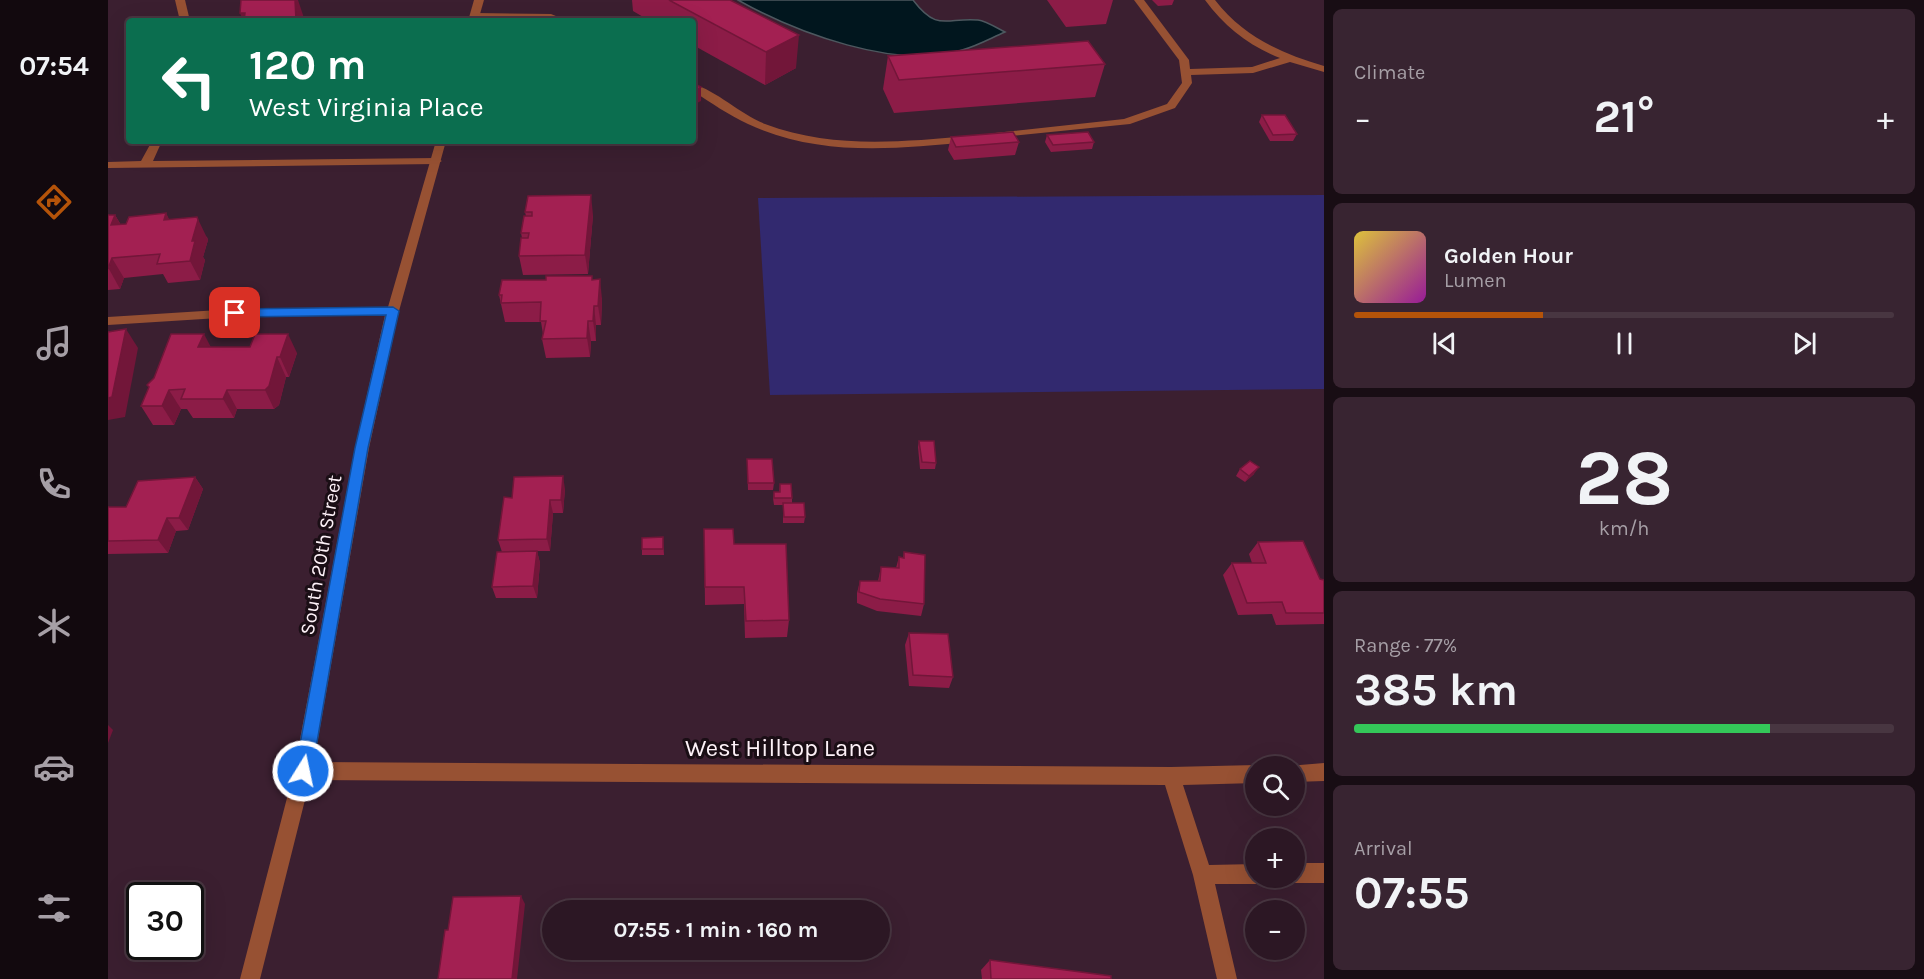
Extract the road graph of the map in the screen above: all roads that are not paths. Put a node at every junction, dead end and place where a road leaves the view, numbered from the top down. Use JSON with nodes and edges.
{"nodes":[{"id":1,"x":180,"y":0,"type":"edge"},
{"id":2,"x":479,"y":0,"type":"edge"},
{"id":3,"x":1139,"y":0,"type":"edge"},
{"id":4,"x":1210,"y":0,"type":"edge"},
{"id":5,"x":184,"y":18,"type":"edge"},
{"id":6,"x":474,"y":18,"type":"edge"},
{"id":7,"x":512,"y":18,"type":"edge"},
{"id":8,"x":554,"y":18,"type":"edge"},
{"id":9,"x":1288,"y":59,"type":"junction"},
{"id":10,"x":1324,"y":69,"type":"edge"},
{"id":11,"x":1186,"y":72,"type":"junction"},
{"id":12,"x":696,"y":89,"type":"edge"},
{"id":13,"x":156,"y":144,"type":"edge"},
{"id":14,"x":440,"y":144,"type":"edge"},
{"id":15,"x":436,"y":161,"type":"junction"},
{"id":16,"x":108,"y":165,"type":"edge"},
{"id":17,"x":145,"y":165,"type":"junction"},
{"id":18,"x":393,"y":311,"type":"junction"},
{"id":19,"x":108,"y":321,"type":"edge"},
{"id":20,"x":303,"y":771,"type":"junction"},
{"id":21,"x":1324,"y":772,"type":"edge"},
{"id":22,"x":1305,"y":773,"type":"edge"},
{"id":23,"x":1245,"y":774,"type":"edge"},
{"id":24,"x":1171,"y":776,"type":"junction"},
{"id":25,"x":1305,"y":873,"type":"edge"},
{"id":26,"x":1324,"y":873,"type":"edge"},
{"id":27,"x":1245,"y":874,"type":"edge"},
{"id":28,"x":1203,"y":875,"type":"junction"},
{"id":29,"x":250,"y":979,"type":"edge"},
{"id":30,"x":1227,"y":979,"type":"edge"}],
"edges":[{"from":1,"to":5,"type":"street"},
{"from":2,"to":6,"type":"street"},
{"from":3,"to":11,"type":"street"},
{"from":4,"to":9,"type":"street"},
{"from":7,"to":8,"type":"street"},
{"from":9,"to":10,"type":"street"},
{"from":9,"to":11,"type":"street"},
{"from":11,"to":12,"type":"street"},
{"from":13,"to":17,"type":"street"},
{"from":14,"to":15,"type":"street","name":"South 20th Street"},
{"from":15,"to":17,"type":"street"},
{"from":15,"to":18,"type":"street","name":"South 20th Street"},
{"from":16,"to":17,"type":"street"},
{"from":18,"to":19,"type":"street"},
{"from":18,"to":20,"type":"street","name":"South 20th Street"},
{"from":20,"to":24,"type":"street","name":"West Hilltop Lane"},
{"from":20,"to":29,"type":"street","name":"South 20th Street"},
{"from":21,"to":22,"type":"street"},
{"from":23,"to":24,"type":"street","name":"West Hilltop Lane"},
{"from":24,"to":28,"type":"street"},
{"from":25,"to":26,"type":"street"},
{"from":27,"to":28,"type":"street"},
{"from":28,"to":30,"type":"street"}]}
